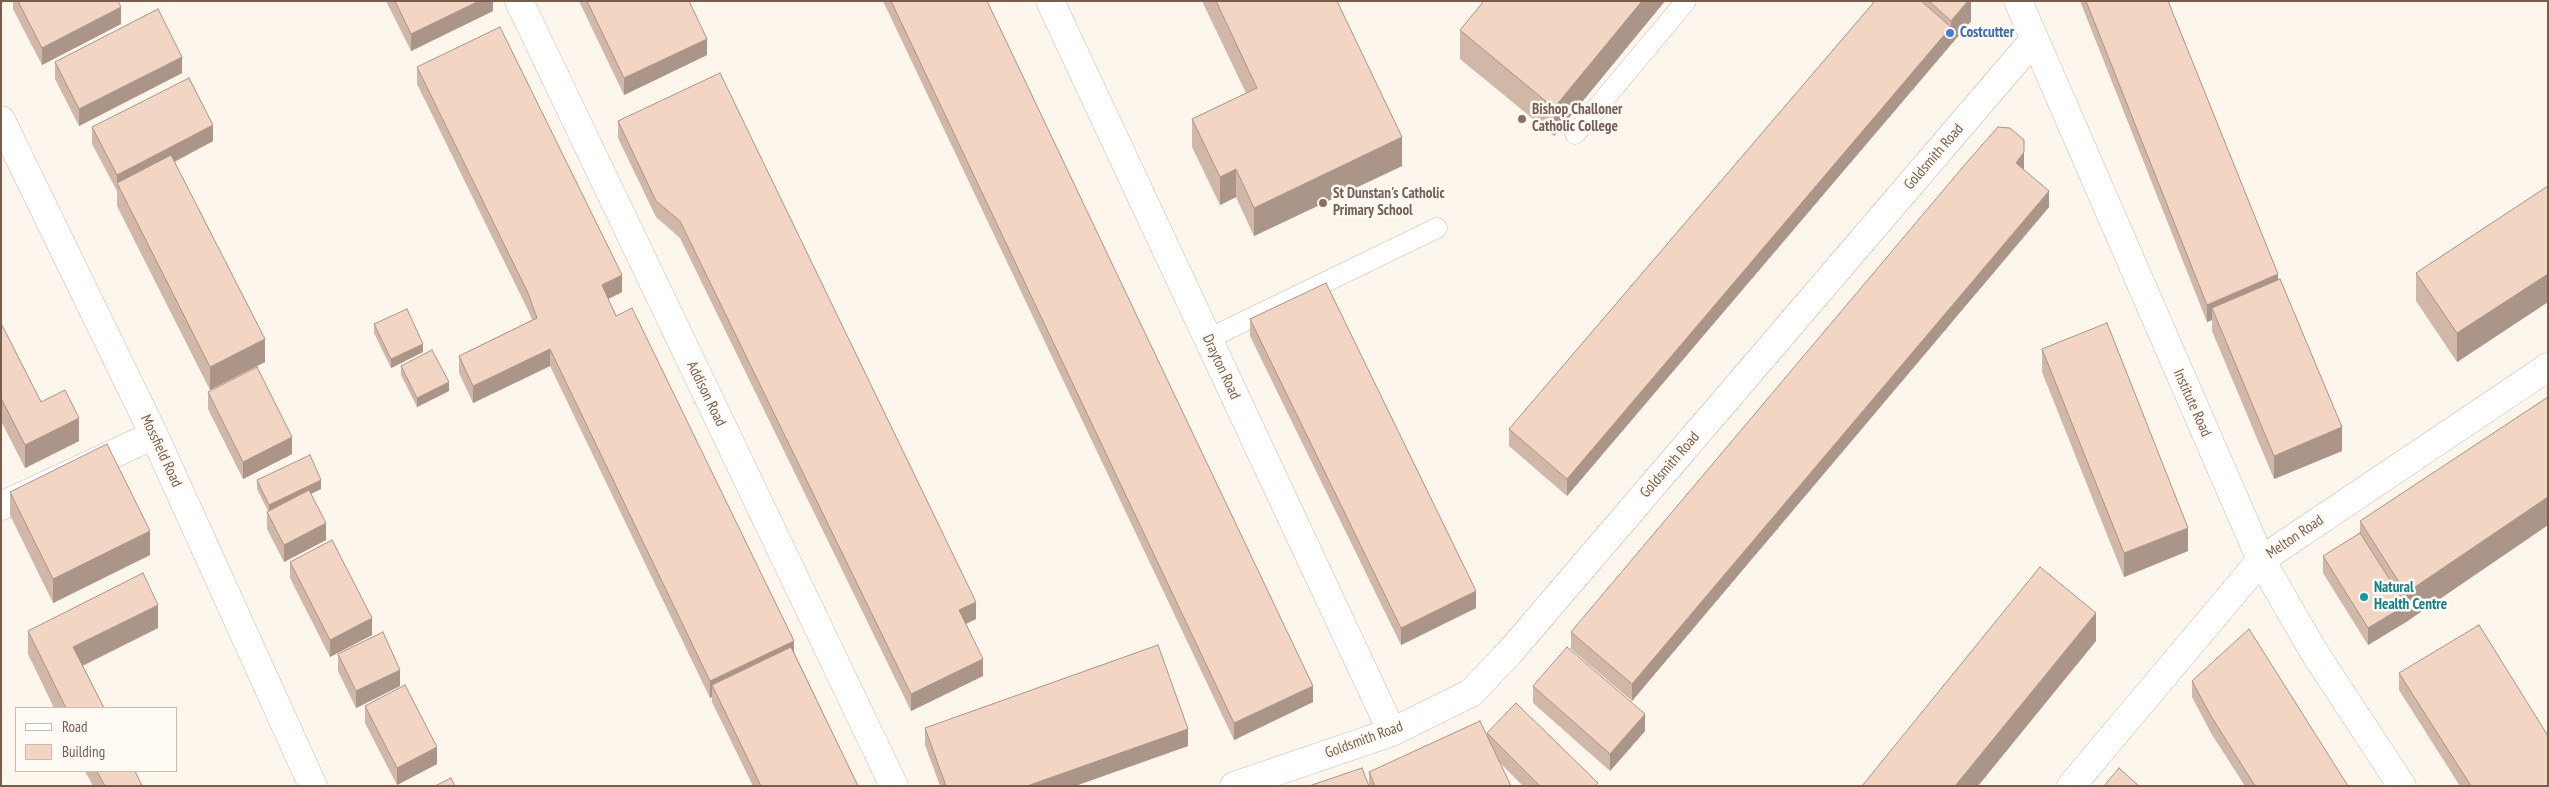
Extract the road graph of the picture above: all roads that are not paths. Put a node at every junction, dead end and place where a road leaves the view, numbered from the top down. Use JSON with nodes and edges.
{"nodes":[{"id":1,"x":519,"y":1,"type":"edge"},
{"id":2,"x":1050,"y":1,"type":"edge"},
{"id":3,"x":1686,"y":1,"type":"edge"},
{"id":4,"x":2018,"y":1,"type":"edge"},
{"id":5,"x":2033,"y":41,"type":"junction"},
{"id":6,"x":1,"y":120,"type":"edge"},
{"id":7,"x":1575,"y":134,"type":"dead end"},
{"id":8,"x":1437,"y":228,"type":"dead end"},
{"id":9,"x":1208,"y":340,"type":"junction"},
{"id":10,"x":2548,"y":367,"type":"edge"},
{"id":11,"x":154,"y":435,"type":"junction"},
{"id":12,"x":1,"y":506,"type":"edge"},
{"id":13,"x":2262,"y":560,"type":"junction"},
{"id":14,"x":1392,"y":732,"type":"junction"},
{"id":15,"x":313,"y":786,"type":"edge"},
{"id":16,"x":894,"y":786,"type":"edge"},
{"id":17,"x":1234,"y":786,"type":"edge"},
{"id":18,"x":2072,"y":786,"type":"edge"},
{"id":19,"x":2402,"y":786,"type":"edge"}],
"edges":[{"from":1,"to":16,"type":"street","name":"Addison Road"},
{"from":2,"to":9,"type":"street","name":"Drayton Road"},
{"from":3,"to":7,"type":"lane"},
{"from":4,"to":5,"type":"street","name":"Institute Road"},
{"from":5,"to":13,"type":"street","name":"Institute Road"},
{"from":5,"to":14,"type":"street","name":"Goldsmith Road"},
{"from":6,"to":11,"type":"street","name":"Mossfield Road"},
{"from":8,"to":9,"type":"lane"},
{"from":9,"to":14,"type":"street","name":"Drayton Road"},
{"from":10,"to":13,"type":"street","name":"Melton Road"},
{"from":11,"to":12,"type":"street"},
{"from":11,"to":15,"type":"street","name":"Mossfield Road"},
{"from":13,"to":18,"type":"street","name":"Melton Road"},
{"from":13,"to":19,"type":"street","name":"Institute Road"},
{"from":14,"to":17,"type":"street","name":"Goldsmith Road"}]}
